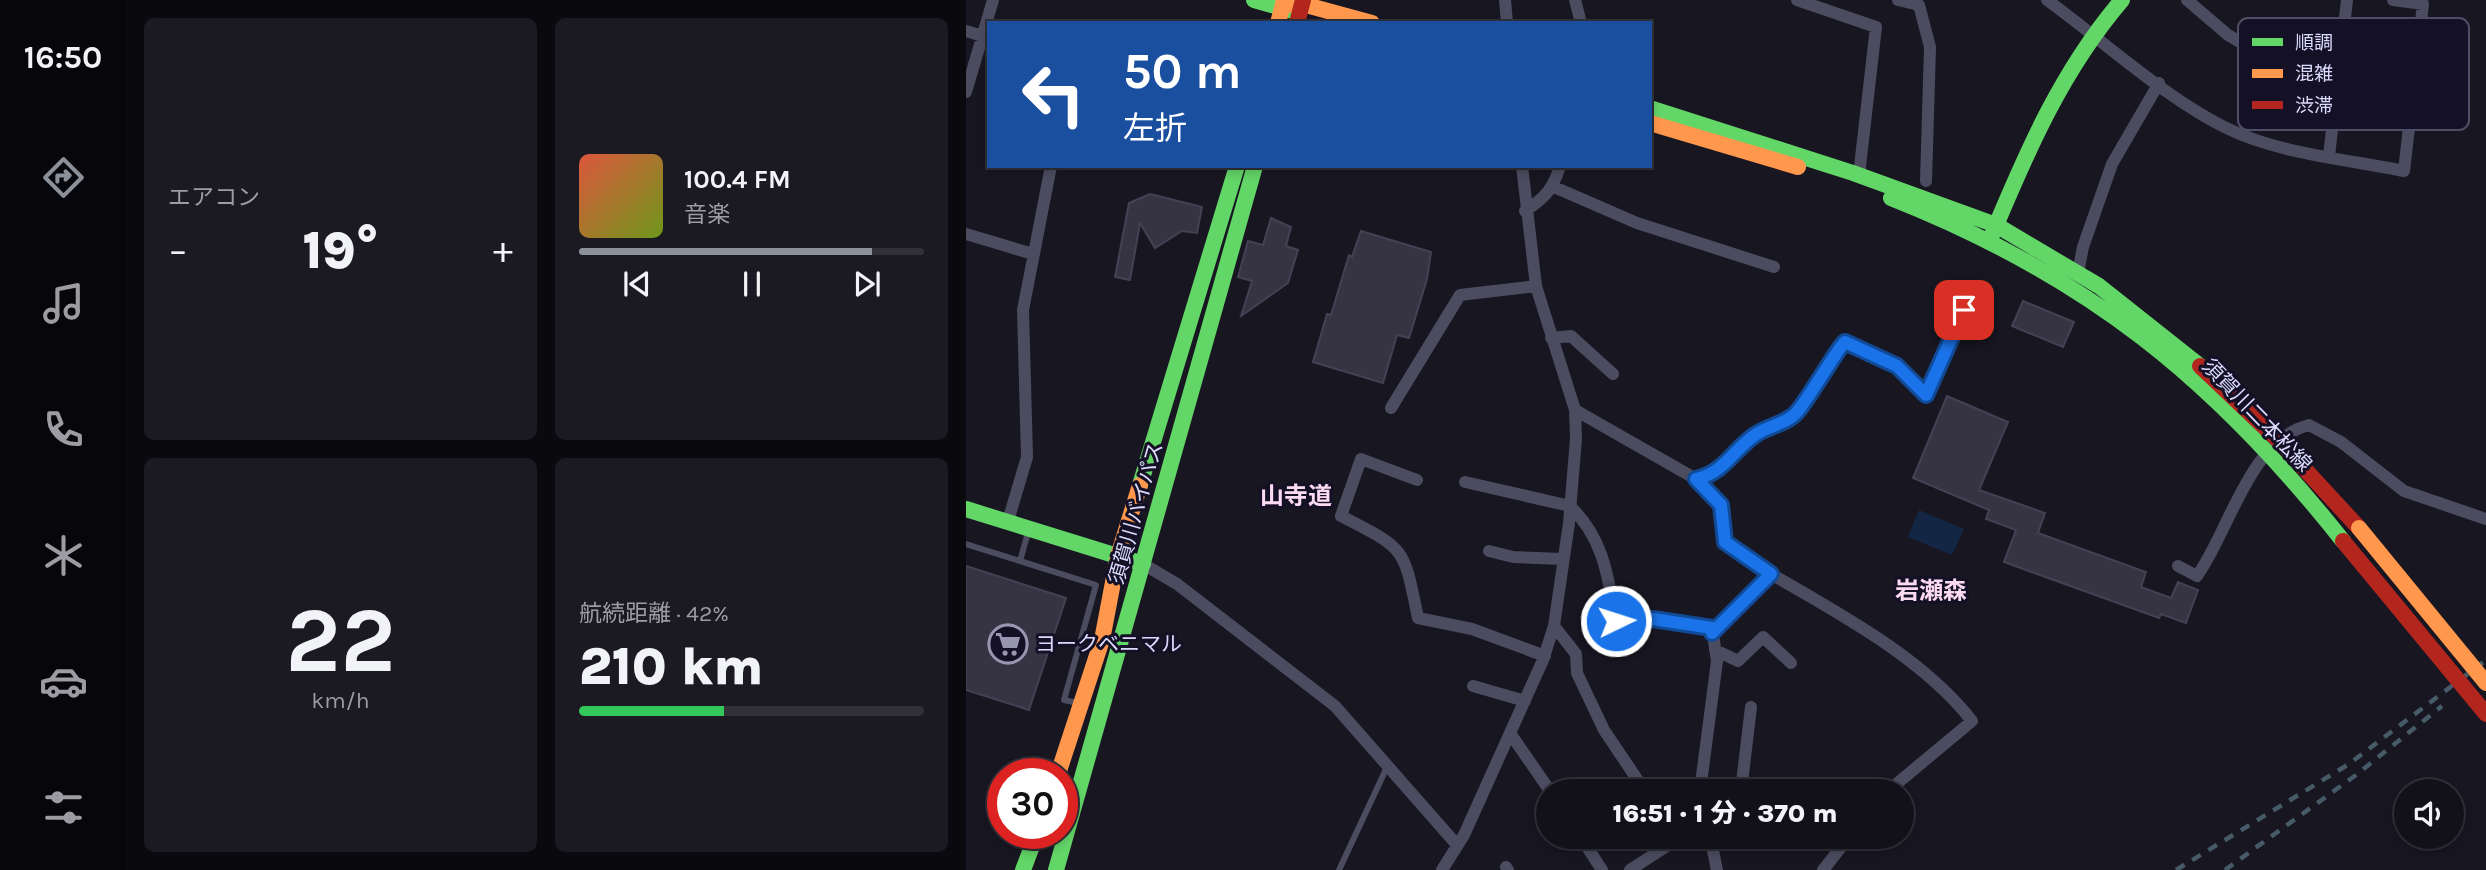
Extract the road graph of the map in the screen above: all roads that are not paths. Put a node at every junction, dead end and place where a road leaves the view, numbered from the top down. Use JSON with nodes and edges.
{"nodes":[{"id":1,"x":993,"y":0,"type":"edge"},
{"id":2,"x":1255,"y":0,"type":"edge"},
{"id":3,"x":1505,"y":0,"type":"edge"},
{"id":4,"x":1575,"y":0,"type":"edge"},
{"id":5,"x":1797,"y":0,"type":"edge"},
{"id":6,"x":1898,"y":0,"type":"edge"},
{"id":7,"x":2047,"y":0,"type":"edge"},
{"id":8,"x":2122,"y":0,"type":"edge"},
{"id":9,"x":2187,"y":0,"type":"edge"},
{"id":10,"x":2347,"y":0,"type":"edge"},
{"id":11,"x":2393,"y":0,"type":"edge"},
{"id":12,"x":1293,"y":10,"type":"edge"},
{"id":13,"x":1338,"y":18,"type":"edge"},
{"id":14,"x":2345,"y":18,"type":"edge"},
{"id":15,"x":2421,"y":18,"type":"edge"},
{"id":16,"x":989,"y":21,"type":"edge"},
{"id":17,"x":1268,"y":21,"type":"edge"},
{"id":18,"x":1359,"y":21,"type":"edge"},
{"id":19,"x":1507,"y":21,"type":"edge"},
{"id":20,"x":1580,"y":21,"type":"edge"},
{"id":21,"x":966,"y":31,"type":"edge"},
{"id":22,"x":2094,"y":34,"type":"junction"},
{"id":23,"x":986,"y":37,"type":"edge"},
{"id":24,"x":2238,"y":41,"type":"edge"},
{"id":25,"x":2159,"y":83,"type":"junction"},
{"id":26,"x":966,"y":92,"type":"edge"},
{"id":27,"x":1652,"y":109,"type":"edge"},
{"id":28,"x":1652,"y":124,"type":"edge"},
{"id":29,"x":2333,"y":130,"type":"edge"},
{"id":30,"x":2409,"y":130,"type":"edge"},
{"id":31,"x":2329,"y":156,"type":"junction"},
{"id":32,"x":1051,"y":168,"type":"edge"},
{"id":33,"x":1236,"y":168,"type":"edge"},
{"id":34,"x":1254,"y":168,"type":"edge"},
{"id":35,"x":1522,"y":168,"type":"edge"},
{"id":36,"x":1559,"y":168,"type":"edge"},
{"id":37,"x":1859,"y":175,"type":"junction"},
{"id":38,"x":1926,"y":181,"type":"dead end"},
{"id":39,"x":1554,"y":187,"type":"junction"},
{"id":40,"x":1525,"y":211,"type":"junction"},
{"id":41,"x":1993,"y":232,"type":"junction"},
{"id":42,"x":966,"y":234,"type":"edge"},
{"id":43,"x":1033,"y":254,"type":"junction"},
{"id":44,"x":1774,"y":267,"type":"dead end"},
{"id":45,"x":2078,"y":274,"type":"junction"},
{"id":46,"x":1536,"y":286,"type":"junction"},
{"id":47,"x":1964,"y":310,"type":"dead end"},
{"id":48,"x":1551,"y":338,"type":"junction"},
{"id":49,"x":1613,"y":374,"type":"dead end"},
{"id":50,"x":1391,"y":408,"type":"dead end"},
{"id":51,"x":1576,"y":411,"type":"junction"},
{"id":52,"x":2274,"y":445,"type":"junction"},
{"id":53,"x":1696,"y":479,"type":"junction"},
{"id":54,"x":1417,"y":480,"type":"dead end"},
{"id":55,"x":1465,"y":482,"type":"dead end"},
{"id":56,"x":1570,"y":506,"type":"junction"},
{"id":57,"x":966,"y":509,"type":"edge"},
{"id":58,"x":2486,"y":519,"type":"edge"},
{"id":59,"x":1008,"y":521,"type":"junction"},
{"id":60,"x":1029,"y":527,"type":"junction"},
{"id":61,"x":966,"y":544,"type":"edge"},
{"id":62,"x":1489,"y":551,"type":"dead end"},
{"id":63,"x":1118,"y":556,"type":"junction"},
{"id":64,"x":1562,"y":559,"type":"junction"},
{"id":65,"x":1020,"y":561,"type":"junction"},
{"id":66,"x":1143,"y":564,"type":"junction"},
{"id":67,"x":2178,"y":566,"type":"dead end"},
{"id":68,"x":1771,"y":574,"type":"junction"},
{"id":69,"x":1554,"y":626,"type":"junction"},
{"id":70,"x":1712,"y":633,"type":"junction"},
{"id":71,"x":1082,"y":635,"type":"junction"},
{"id":72,"x":1102,"y":640,"type":"junction"},
{"id":73,"x":1715,"y":650,"type":"junction"},
{"id":74,"x":1545,"y":656,"type":"junction"},
{"id":75,"x":1791,"y":663,"type":"dead end"},
{"id":76,"x":2486,"y":683,"type":"edge"},
{"id":77,"x":1473,"y":686,"type":"dead end"},
{"id":78,"x":1525,"y":701,"type":"junction"},
{"id":79,"x":1083,"y":705,"type":"junction"},
{"id":80,"x":1751,"y":707,"type":"dead end"},
{"id":81,"x":2486,"y":714,"type":"edge"},
{"id":82,"x":1510,"y":733,"type":"junction"},
{"id":83,"x":1064,"y":758,"type":"edge"},
{"id":84,"x":1387,"y":767,"type":"junction"},
{"id":85,"x":1542,"y":779,"type":"edge"},
{"id":86,"x":1637,"y":779,"type":"edge"},
{"id":87,"x":1702,"y":779,"type":"edge"},
{"id":88,"x":1742,"y":779,"type":"edge"},
{"id":89,"x":1902,"y":779,"type":"edge"},
{"id":90,"x":1457,"y":845,"type":"junction"},
{"id":91,"x":1031,"y":849,"type":"edge"},
{"id":92,"x":1588,"y":849,"type":"edge"},
{"id":93,"x":1661,"y":849,"type":"edge"},
{"id":94,"x":1713,"y":849,"type":"edge"},
{"id":95,"x":1840,"y":849,"type":"edge"},
{"id":96,"x":1023,"y":870,"type":"edge"},
{"id":97,"x":1056,"y":870,"type":"edge"},
{"id":98,"x":1339,"y":870,"type":"edge"},
{"id":99,"x":1442,"y":870,"type":"edge"},
{"id":100,"x":1602,"y":870,"type":"edge"},
{"id":101,"x":1630,"y":870,"type":"edge"},
{"id":102,"x":1717,"y":870,"type":"edge"},
{"id":103,"x":1823,"y":870,"type":"edge"}],
"edges":[{"from":1,"to":16,"type":"street"},
{"from":2,"to":12,"type":"main road"},
{"from":2,"to":17,"type":"main road"},
{"from":3,"to":19,"type":"street"},
{"from":4,"to":20,"type":"street"},
{"from":5,"to":37,"type":"street"},
{"from":6,"to":38,"type":"street"},
{"from":7,"to":22,"type":"street"},
{"from":8,"to":22,"type":"main road"},
{"from":9,"to":24,"type":"street"},
{"from":10,"to":14,"type":"street"},
{"from":11,"to":15,"type":"street"},
{"from":12,"to":13,"type":"main road"},
{"from":13,"to":18,"type":"main road"},
{"from":21,"to":23,"type":"street"},
{"from":22,"to":25,"type":"street"},
{"from":22,"to":41,"type":"main road"},
{"from":23,"to":26,"type":"street"},
{"from":25,"to":31,"type":"street"},
{"from":25,"to":45,"type":"street"},
{"from":27,"to":37,"type":"main road"},
{"from":28,"to":41,"type":"main road"},
{"from":29,"to":31,"type":"street"},
{"from":30,"to":31,"type":"street"},
{"from":32,"to":43,"type":"street"},
{"from":33,"to":63,"type":"main road","name":"須賀川バイパス"},
{"from":34,"to":66,"type":"main road","name":"須賀川バイパス"},
{"from":35,"to":40,"type":"street"},
{"from":36,"to":39,"type":"street"},
{"from":37,"to":41,"type":"main road"},
{"from":39,"to":40,"type":"street"},
{"from":39,"to":44,"type":"street"},
{"from":40,"to":46,"type":"street"},
{"from":41,"to":45,"type":"main road","name":"須賀川二本松線"},
{"from":41,"to":52,"type":"main road","name":"須賀川二本松線"},
{"from":42,"to":43,"type":"street"},
{"from":43,"to":59,"type":"street"},
{"from":45,"to":52,"type":"main road","name":"須賀川二本松線"},
{"from":46,"to":48,"type":"street"},
{"from":46,"to":50,"type":"street"},
{"from":47,"to":53,"type":"street"},
{"from":48,"to":49,"type":"street"},
{"from":48,"to":51,"type":"street"},
{"from":51,"to":53,"type":"street"},
{"from":51,"to":56,"type":"street"},
{"from":52,"to":58,"type":"street"},
{"from":52,"to":67,"type":"street"},
{"from":52,"to":76,"type":"main road","name":"須賀川二本松線","bridge":true},
{"from":52,"to":81,"type":"main road","name":"須賀川二本松線","bridge":true},
{"from":53,"to":68,"type":"street"},
{"from":54,"to":74,"type":"street"},
{"from":55,"to":56,"type":"street"},
{"from":56,"to":64,"type":"street"},
{"from":56,"to":70,"type":"street"},
{"from":57,"to":59,"type":"main road"},
{"from":59,"to":60,"type":"main road"},
{"from":60,"to":63,"type":"main road"},
{"from":60,"to":65,"type":"lane"},
{"from":61,"to":65,"type":"lane"},
{"from":62,"to":64,"type":"street"},
{"from":63,"to":66,"type":"main road"},
{"from":63,"to":72,"type":"main road","name":"須賀川バイパス"},
{"from":64,"to":69,"type":"street"},
{"from":65,"to":71,"type":"lane"},
{"from":66,"to":84,"type":"street"},
{"from":66,"to":97,"type":"main road","name":"須賀川バイパス"},
{"from":68,"to":70,"type":"street"},
{"from":68,"to":89,"type":"street"},
{"from":69,"to":74,"type":"street"},
{"from":69,"to":86,"type":"street"},
{"from":70,"to":73,"type":"street"},
{"from":71,"to":72,"type":"lane"},
{"from":71,"to":79,"type":"lane"},
{"from":72,"to":79,"type":"main road","name":"須賀川バイパス"},
{"from":73,"to":75,"type":"street"},
{"from":73,"to":87,"type":"street"},
{"from":74,"to":78,"type":"street"},
{"from":77,"to":78,"type":"street"},
{"from":78,"to":82,"type":"street"},
{"from":79,"to":83,"type":"main road","name":"須賀川バイパス"},
{"from":80,"to":88,"type":"street"},
{"from":82,"to":85,"type":"street"},
{"from":82,"to":90,"type":"street"},
{"from":84,"to":90,"type":"street"},
{"from":84,"to":98,"type":"lane"},
{"from":90,"to":99,"type":"street"},
{"from":91,"to":96,"type":"main road"},
{"from":92,"to":100,"type":"street"},
{"from":93,"to":101,"type":"street"},
{"from":94,"to":102,"type":"street"},
{"from":95,"to":103,"type":"street"}]}
